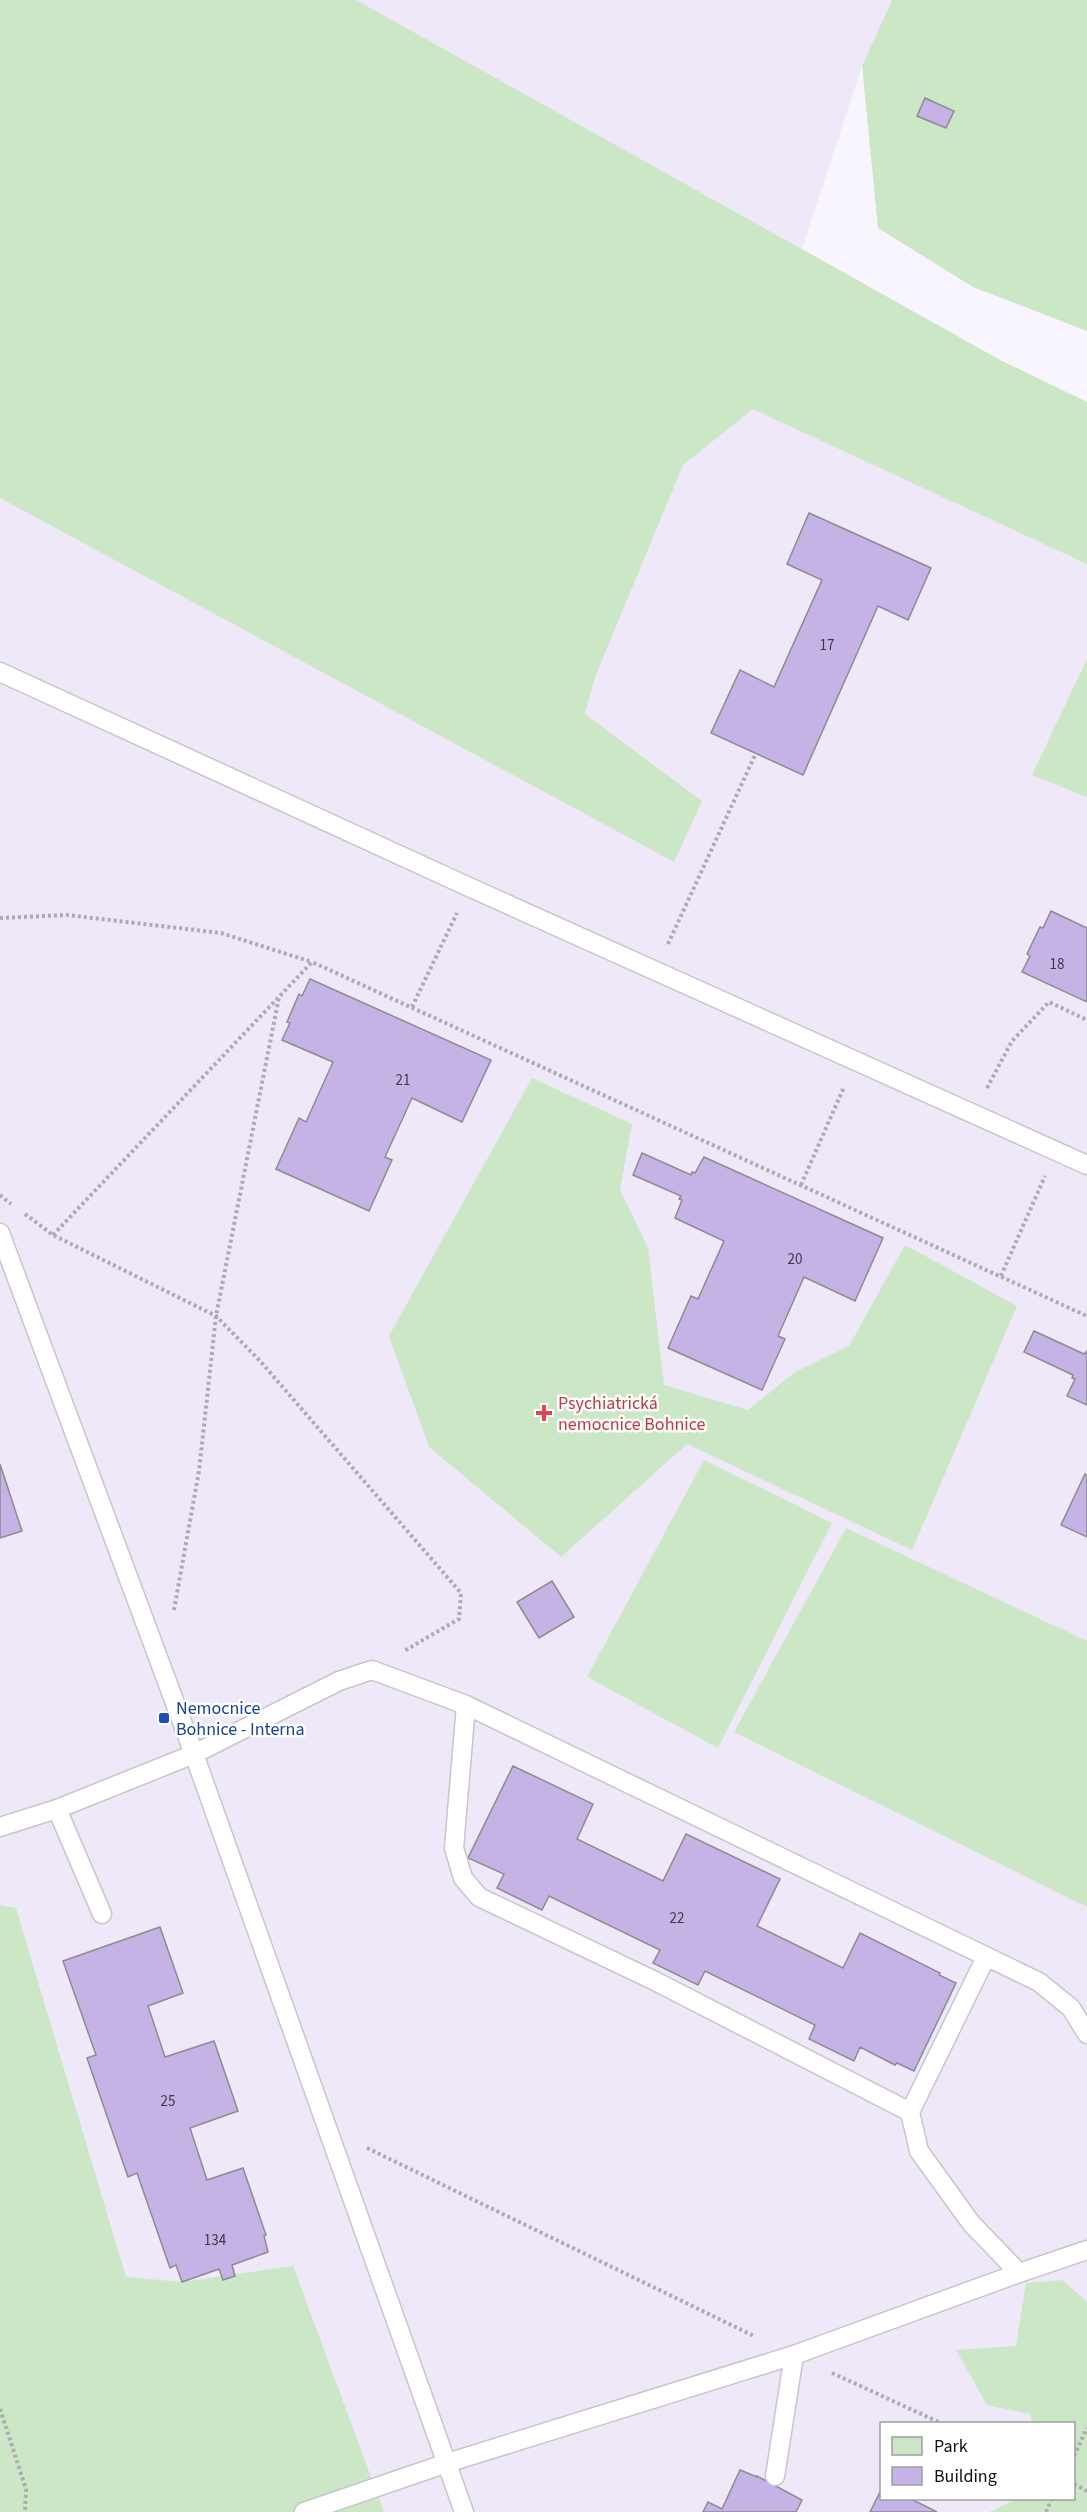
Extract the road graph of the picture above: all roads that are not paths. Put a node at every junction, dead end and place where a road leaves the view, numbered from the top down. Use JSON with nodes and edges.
{"nodes":[{"id":1,"x":0,"y":672,"type":"edge"},
{"id":2,"x":1087,"y":1165,"type":"edge"},
{"id":3,"x":0,"y":1233,"type":"edge"},
{"id":4,"x":466,"y":1705,"type":"junction"},
{"id":5,"x":194,"y":1755,"type":"junction"},
{"id":6,"x":57,"y":1809,"type":"junction"},
{"id":7,"x":0,"y":1827,"type":"edge"},
{"id":8,"x":102,"y":1914,"type":"dead end"},
{"id":9,"x":986,"y":1957,"type":"junction"},
{"id":10,"x":1087,"y":2034,"type":"edge"},
{"id":11,"x":910,"y":2112,"type":"junction"},
{"id":12,"x":1087,"y":2250,"type":"edge"},
{"id":13,"x":1019,"y":2273,"type":"junction"},
{"id":14,"x":794,"y":2355,"type":"junction"},
{"id":15,"x":447,"y":2463,"type":"junction"},
{"id":16,"x":775,"y":2476,"type":"dead end"},
{"id":17,"x":304,"y":2512,"type":"edge"},
{"id":18,"x":464,"y":2512,"type":"edge"}],
"edges":[{"from":1,"to":2,"type":"lane"},
{"from":3,"to":5,"type":"lane"},
{"from":4,"to":5,"type":"lane"},
{"from":4,"to":9,"type":"lane"},
{"from":4,"to":11,"type":"lane"},
{"from":5,"to":6,"type":"lane"},
{"from":5,"to":15,"type":"lane"},
{"from":6,"to":7,"type":"lane"},
{"from":6,"to":8,"type":"lane"},
{"from":9,"to":10,"type":"lane"},
{"from":9,"to":11,"type":"lane"},
{"from":11,"to":13,"type":"lane"},
{"from":12,"to":13,"type":"lane"},
{"from":13,"to":14,"type":"lane"},
{"from":14,"to":15,"type":"lane"},
{"from":14,"to":16,"type":"lane"},
{"from":15,"to":17,"type":"lane"},
{"from":15,"to":18,"type":"lane"}]}
